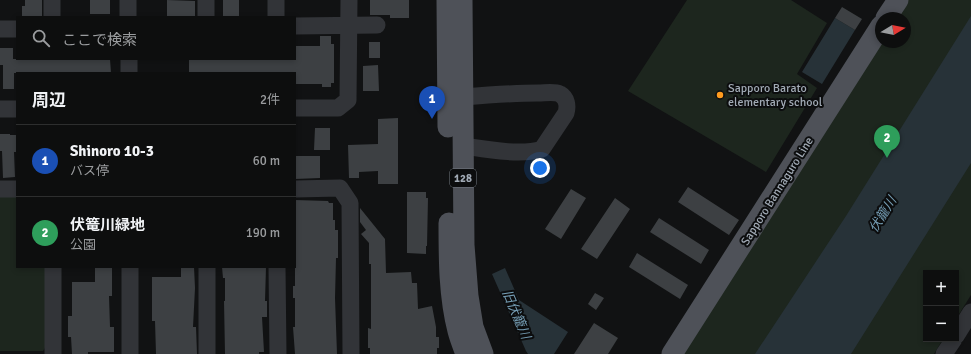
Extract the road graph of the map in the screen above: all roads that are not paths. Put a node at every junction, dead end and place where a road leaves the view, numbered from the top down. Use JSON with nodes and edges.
{"nodes":[{"id":1,"x":52,"y":0,"type":"edge"},
{"id":2,"x":128,"y":0,"type":"edge"},
{"id":3,"x":206,"y":0,"type":"edge"},
{"id":4,"x":276,"y":0,"type":"edge"},
{"id":5,"x":349,"y":0,"type":"edge"},
{"id":6,"x":447,"y":0,"type":"edge"},
{"id":7,"x":462,"y":0,"type":"edge"},
{"id":8,"x":898,"y":0,"type":"edge"},
{"id":9,"x":890,"y":12,"type":"edge"},
{"id":10,"x":52,"y":16,"type":"edge"},
{"id":11,"x":128,"y":16,"type":"edge"},
{"id":12,"x":206,"y":16,"type":"edge"},
{"id":13,"x":276,"y":16,"type":"edge"},
{"id":14,"x":377,"y":24,"type":"dead end"},
{"id":15,"x":349,"y":25,"type":"junction"},
{"id":16,"x":296,"y":26,"type":"edge"},
{"id":17,"x":0,"y":29,"type":"edge"},
{"id":18,"x":16,"y":29,"type":"edge"},
{"id":19,"x":875,"y":35,"type":"edge"},
{"id":20,"x":128,"y":60,"type":"edge"},
{"id":21,"x":128,"y":72,"type":"edge"},
{"id":22,"x":463,"y":98,"type":"junction"},
{"id":23,"x":296,"y":108,"type":"edge"},
{"id":24,"x":0,"y":109,"type":"edge"},
{"id":25,"x":16,"y":109,"type":"edge"},
{"id":26,"x":463,"y":146,"type":"junction"},
{"id":27,"x":0,"y":189,"type":"edge"},
{"id":28,"x":16,"y":189,"type":"edge"},
{"id":29,"x":296,"y":189,"type":"edge"},
{"id":30,"x":53,"y":268,"type":"edge"},
{"id":31,"x":130,"y":268,"type":"edge"},
{"id":32,"x":207,"y":268,"type":"edge"},
{"id":33,"x":277,"y":268,"type":"edge"},
{"id":34,"x":971,"y":312,"type":"edge"},
{"id":35,"x":959,"y":331,"type":"edge"},
{"id":36,"x":952,"y":342,"type":"edge"},
{"id":37,"x":53,"y":354,"type":"edge"},
{"id":38,"x":130,"y":354,"type":"edge"},
{"id":39,"x":207,"y":354,"type":"edge"},
{"id":40,"x":278,"y":354,"type":"edge"},
{"id":41,"x":351,"y":354,"type":"edge"},
{"id":42,"x":466,"y":354,"type":"edge"},
{"id":43,"x":483,"y":354,"type":"edge"},
{"id":44,"x":672,"y":354,"type":"edge"},
{"id":45,"x":944,"y":354,"type":"edge"}],
"edges":[{"from":1,"to":10,"type":"street"},
{"from":2,"to":11,"type":"street"},
{"from":3,"to":12,"type":"street"},
{"from":4,"to":13,"type":"street"},
{"from":5,"to":15,"type":"street"},
{"from":6,"to":42,"type":"main road","number":"128"},
{"from":7,"to":22,"type":"main road","number":"128"},
{"from":8,"to":9,"type":"main road"},
{"from":14,"to":15,"type":"street"},
{"from":15,"to":16,"type":"street"},
{"from":15,"to":23,"type":"street"},
{"from":17,"to":18,"type":"street"},
{"from":19,"to":44,"type":"main road","name":"Sapporo Bannaguro Line"},
{"from":20,"to":21,"type":"street"},
{"from":22,"to":26,"type":"main road","number":"128"},
{"from":22,"to":26,"type":"street"},
{"from":24,"to":25,"type":"street"},
{"from":26,"to":43,"type":"main road","number":"128"},
{"from":27,"to":28,"type":"street"},
{"from":29,"to":41,"type":"street"},
{"from":30,"to":37,"type":"street"},
{"from":31,"to":38,"type":"street"},
{"from":32,"to":39,"type":"street"},
{"from":33,"to":40,"type":"street"},
{"from":34,"to":35,"type":"street"},
{"from":36,"to":45,"type":"street"}]}
